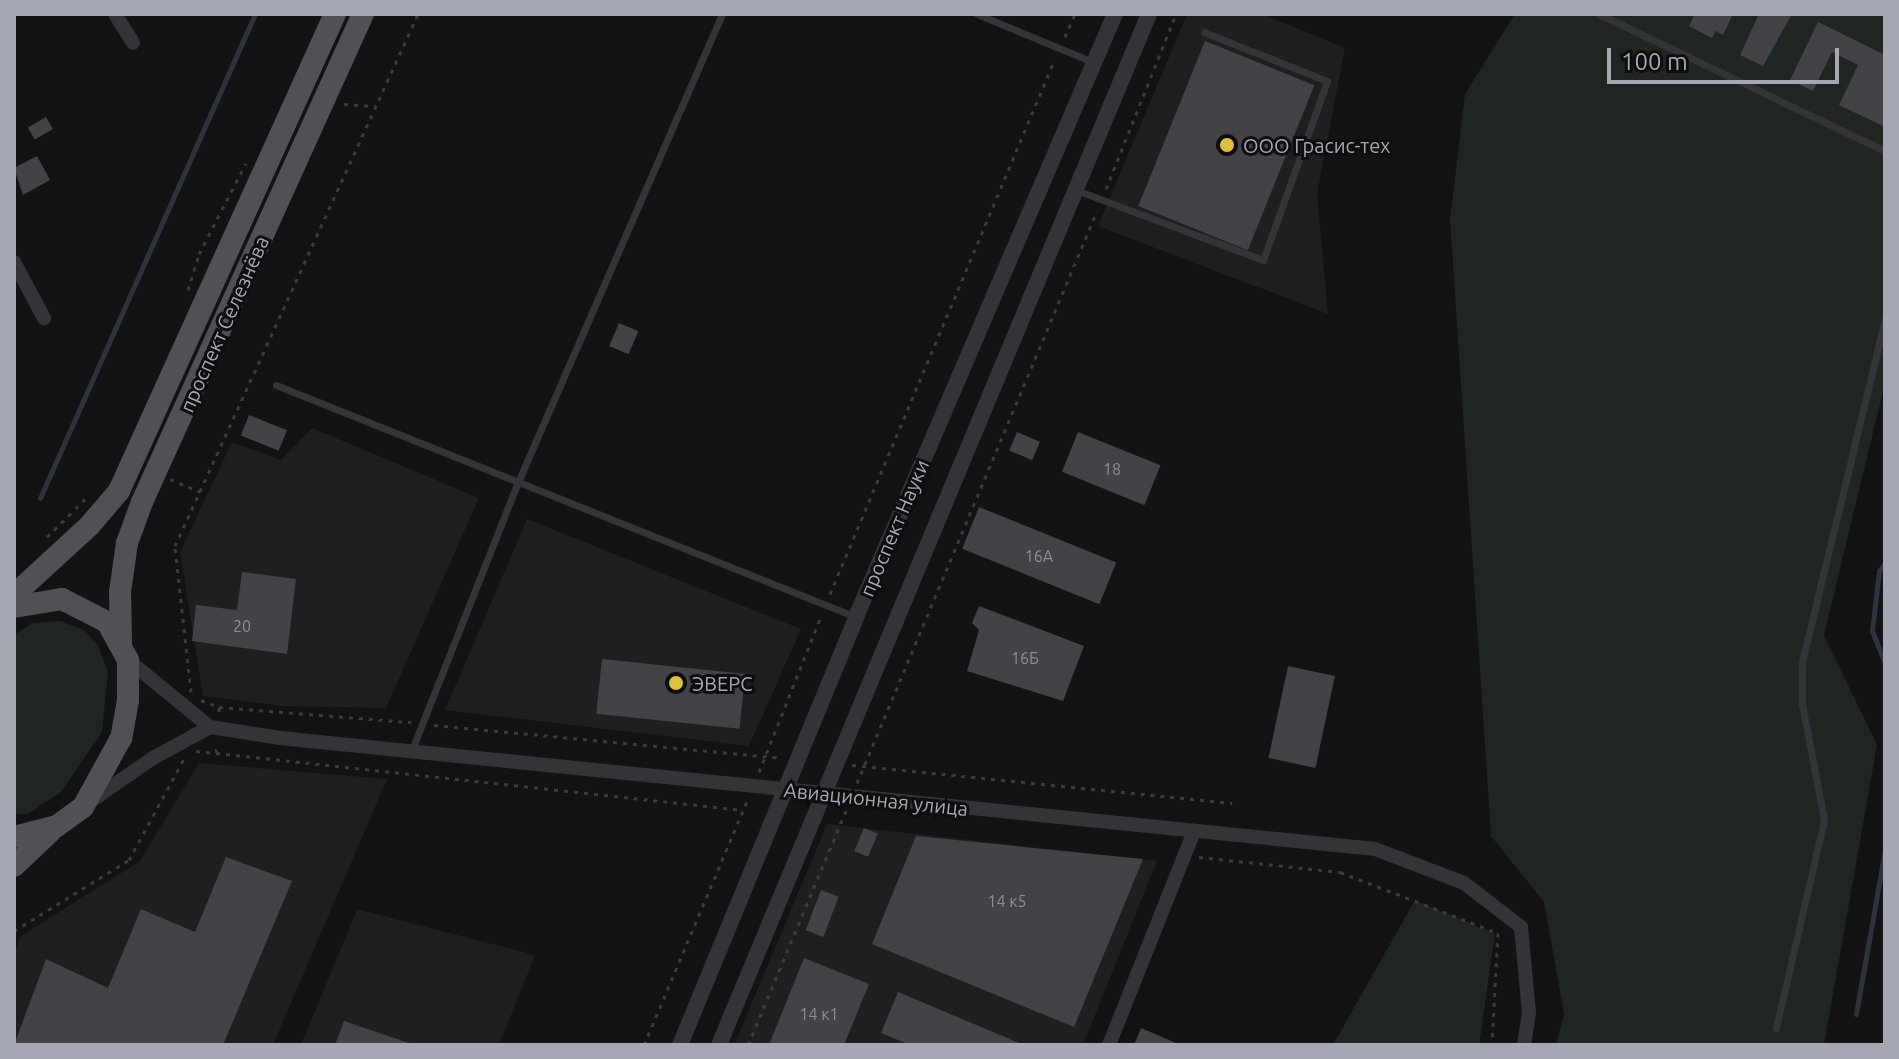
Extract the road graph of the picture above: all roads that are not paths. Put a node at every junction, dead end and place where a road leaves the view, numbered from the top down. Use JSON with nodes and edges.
{"nodes":[{"id":1,"x":115,"y":14,"type":"edge"},
{"id":2,"x":335,"y":14,"type":"edge"},
{"id":3,"x":363,"y":14,"type":"edge"},
{"id":4,"x":722,"y":14,"type":"edge"},
{"id":5,"x":977,"y":14,"type":"edge"},
{"id":6,"x":1115,"y":14,"type":"edge"},
{"id":7,"x":1149,"y":14,"type":"edge"},
{"id":8,"x":1599,"y":14,"type":"edge"},
{"id":9,"x":1204,"y":32,"type":"dead end"},
{"id":10,"x":133,"y":43,"type":"dead end"},
{"id":11,"x":1094,"y":63,"type":"junction"},
{"id":12,"x":1885,"y":151,"type":"edge"},
{"id":13,"x":1076,"y":190,"type":"junction"},
{"id":14,"x":14,"y":262,"type":"edge"},
{"id":15,"x":44,"y":318,"type":"dead end"},
{"id":16,"x":1885,"y":318,"type":"edge"},
{"id":17,"x":276,"y":385,"type":"dead end"},
{"id":18,"x":518,"y":482,"type":"junction"},
{"id":19,"x":14,"y":595,"type":"edge"},
{"id":20,"x":14,"y":607,"type":"edge"},
{"id":21,"x":856,"y":617,"type":"junction"},
{"id":22,"x":125,"y":651,"type":"junction"},
{"id":23,"x":214,"y":728,"type":"junction"},
{"id":24,"x":411,"y":752,"type":"junction"},
{"id":25,"x":786,"y":790,"type":"junction"},
{"id":26,"x":825,"y":794,"type":"junction"},
{"id":27,"x":83,"y":807,"type":"junction"},
{"id":28,"x":57,"y":826,"type":"junction"},
{"id":29,"x":1194,"y":831,"type":"junction"},
{"id":30,"x":14,"y":837,"type":"edge"},
{"id":31,"x":14,"y":866,"type":"edge"},
{"id":32,"x":1776,"y":1028,"type":"dead end"},
{"id":33,"x":680,"y":1045,"type":"edge"},
{"id":34,"x":719,"y":1045,"type":"edge"},
{"id":35,"x":1109,"y":1045,"type":"edge"},
{"id":36,"x":1524,"y":1045,"type":"edge"}],
"edges":[{"from":1,"to":10,"type":"street"},
{"from":2,"to":19,"type":"main road","name":"проспект Селезнёва"},
{"from":3,"to":22,"type":"main road","name":"проспект Селезнёва"},
{"from":4,"to":18,"type":"lane"},
{"from":5,"to":11,"type":"lane"},
{"from":6,"to":11,"type":"street","name":"проспект Науки"},
{"from":7,"to":13,"type":"street","name":"проспект Науки"},
{"from":8,"to":12,"type":"lane"},
{"from":9,"to":13,"type":"lane"},
{"from":11,"to":21,"type":"street","name":"проспект Науки"},
{"from":13,"to":26,"type":"street","name":"проспект Науки"},
{"from":14,"to":15,"type":"street"},
{"from":16,"to":32,"type":"lane"},
{"from":17,"to":18,"type":"lane"},
{"from":18,"to":21,"type":"lane"},
{"from":18,"to":24,"type":"lane"},
{"from":20,"to":22,"type":"main road"},
{"from":21,"to":25,"type":"street","name":"проспект Науки"},
{"from":22,"to":23,"type":"street"},
{"from":22,"to":27,"type":"main road","name":"проспект Селезнёва"},
{"from":23,"to":24,"type":"street","name":"Авиационная улица"},
{"from":23,"to":27,"type":"street"},
{"from":24,"to":25,"type":"street","name":"Авиационная улица"},
{"from":25,"to":26,"type":"street","name":"Авиационная улица"},
{"from":25,"to":33,"type":"street","name":"проспект Науки"},
{"from":26,"to":29,"type":"street","name":"Авиационная улица"},
{"from":26,"to":34,"type":"street","name":"проспект Науки"},
{"from":27,"to":28,"type":"main road"},
{"from":28,"to":30,"type":"main road"},
{"from":28,"to":31,"type":"main road"},
{"from":29,"to":35,"type":"street"},
{"from":29,"to":36,"type":"street","name":"Авиационная улица"}]}
